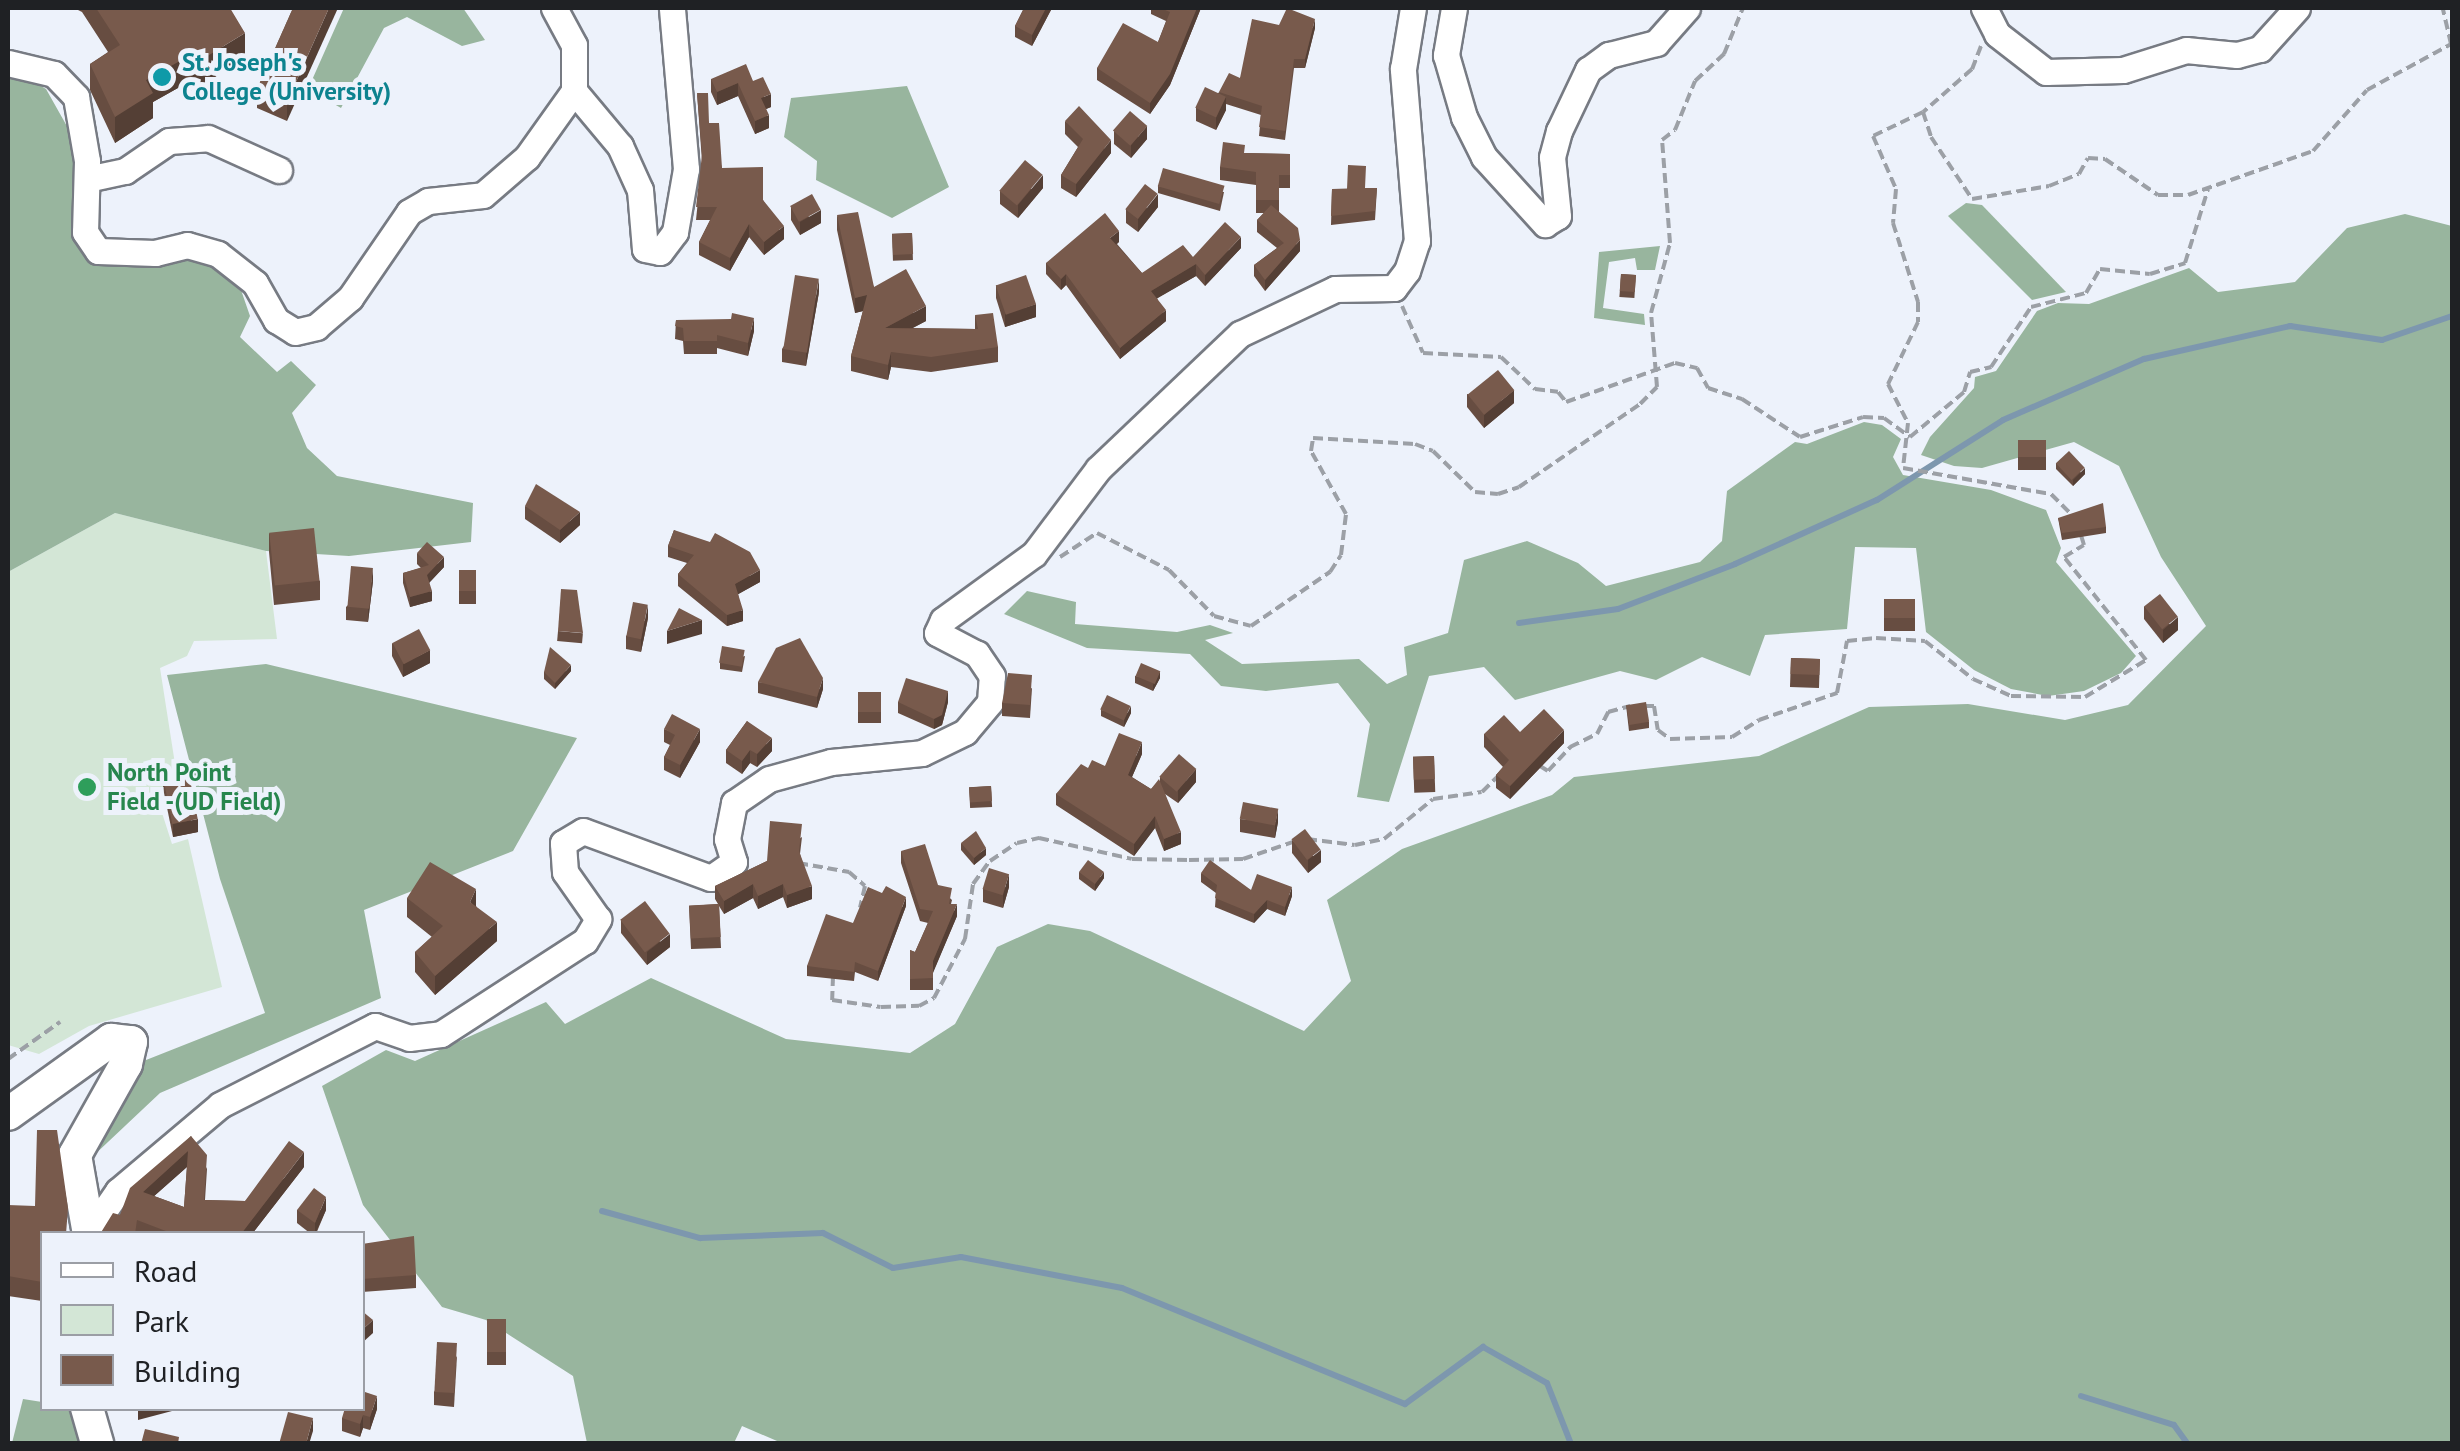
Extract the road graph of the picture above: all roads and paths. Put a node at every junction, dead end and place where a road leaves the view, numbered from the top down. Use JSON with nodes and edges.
{"nodes":[{"id":1,"x":554,"y":8,"type":"edge"},
{"id":2,"x":672,"y":8,"type":"edge"},
{"id":3,"x":1413,"y":8,"type":"edge"},
{"id":4,"x":1454,"y":8,"type":"edge"},
{"id":5,"x":1687,"y":8,"type":"edge"},
{"id":6,"x":1743,"y":8,"type":"edge"},
{"id":7,"x":1984,"y":8,"type":"edge"},
{"id":8,"x":2296,"y":8,"type":"edge"},
{"id":9,"x":2443,"y":8,"type":"edge"},
{"id":10,"x":1996,"y":34,"type":"junction"},
{"id":11,"x":8,"y":63,"type":"edge"},
{"id":12,"x":574,"y":91,"type":"junction"},
{"id":13,"x":1923,"y":112,"type":"junction"},
{"id":14,"x":279,"y":170,"type":"dead end"},
{"id":15,"x":87,"y":179,"type":"junction"},
{"id":16,"x":2208,"y":189,"type":"junction"},
{"id":17,"x":1394,"y":288,"type":"junction"},
{"id":18,"x":1657,"y":368,"type":"junction"},
{"id":19,"x":1910,"y":437,"type":"junction"},
{"id":20,"x":1046,"y":568,"type":"dead end"},
{"id":21,"x":1535,"y":764,"type":"edge"},
{"id":22,"x":1506,"y":768,"type":"edge"},
{"id":23,"x":794,"y":863,"type":"edge"},
{"id":24,"x":858,"y":918,"type":"edge"},
{"id":25,"x":835,"y":970,"type":"edge"},
{"id":26,"x":60,"y":1022,"type":"dead end"},
{"id":27,"x":8,"y":1060,"type":"edge"},
{"id":28,"x":8,"y":1114,"type":"edge"},
{"id":29,"x":89,"y":1231,"type":"edge"},
{"id":30,"x":90,"y":1231,"type":"edge"},
{"id":31,"x":89,"y":1411,"type":"edge"},
{"id":32,"x":97,"y":1444,"type":"edge"}],
"edges":[{"from":1,"to":12,"type":"street"},
{"from":2,"to":12,"type":"street"},
{"from":3,"to":17,"type":"street"},
{"from":4,"to":5,"type":"street"},
{"from":6,"to":18,"type":"path"},
{"from":7,"to":10,"type":"street"},
{"from":8,"to":10,"type":"street"},
{"from":9,"to":16,"type":"path"},
{"from":10,"to":13,"type":"path"},
{"from":11,"to":15,"type":"street"},
{"from":12,"to":15,"type":"street"},
{"from":13,"to":16,"type":"path"},
{"from":13,"to":19,"type":"path"},
{"from":14,"to":15,"type":"street"},
{"from":16,"to":19,"type":"path"},
{"from":17,"to":18,"type":"path"},
{"from":17,"to":30,"type":"street"},
{"from":18,"to":19,"type":"path"},
{"from":18,"to":20,"type":"path"},
{"from":19,"to":21,"type":"path"},
{"from":22,"to":25,"type":"path"},
{"from":23,"to":24,"type":"path"},
{"from":26,"to":27,"type":"path"},
{"from":28,"to":29,"type":"main road"},
{"from":31,"to":32,"type":"main road"}]}
